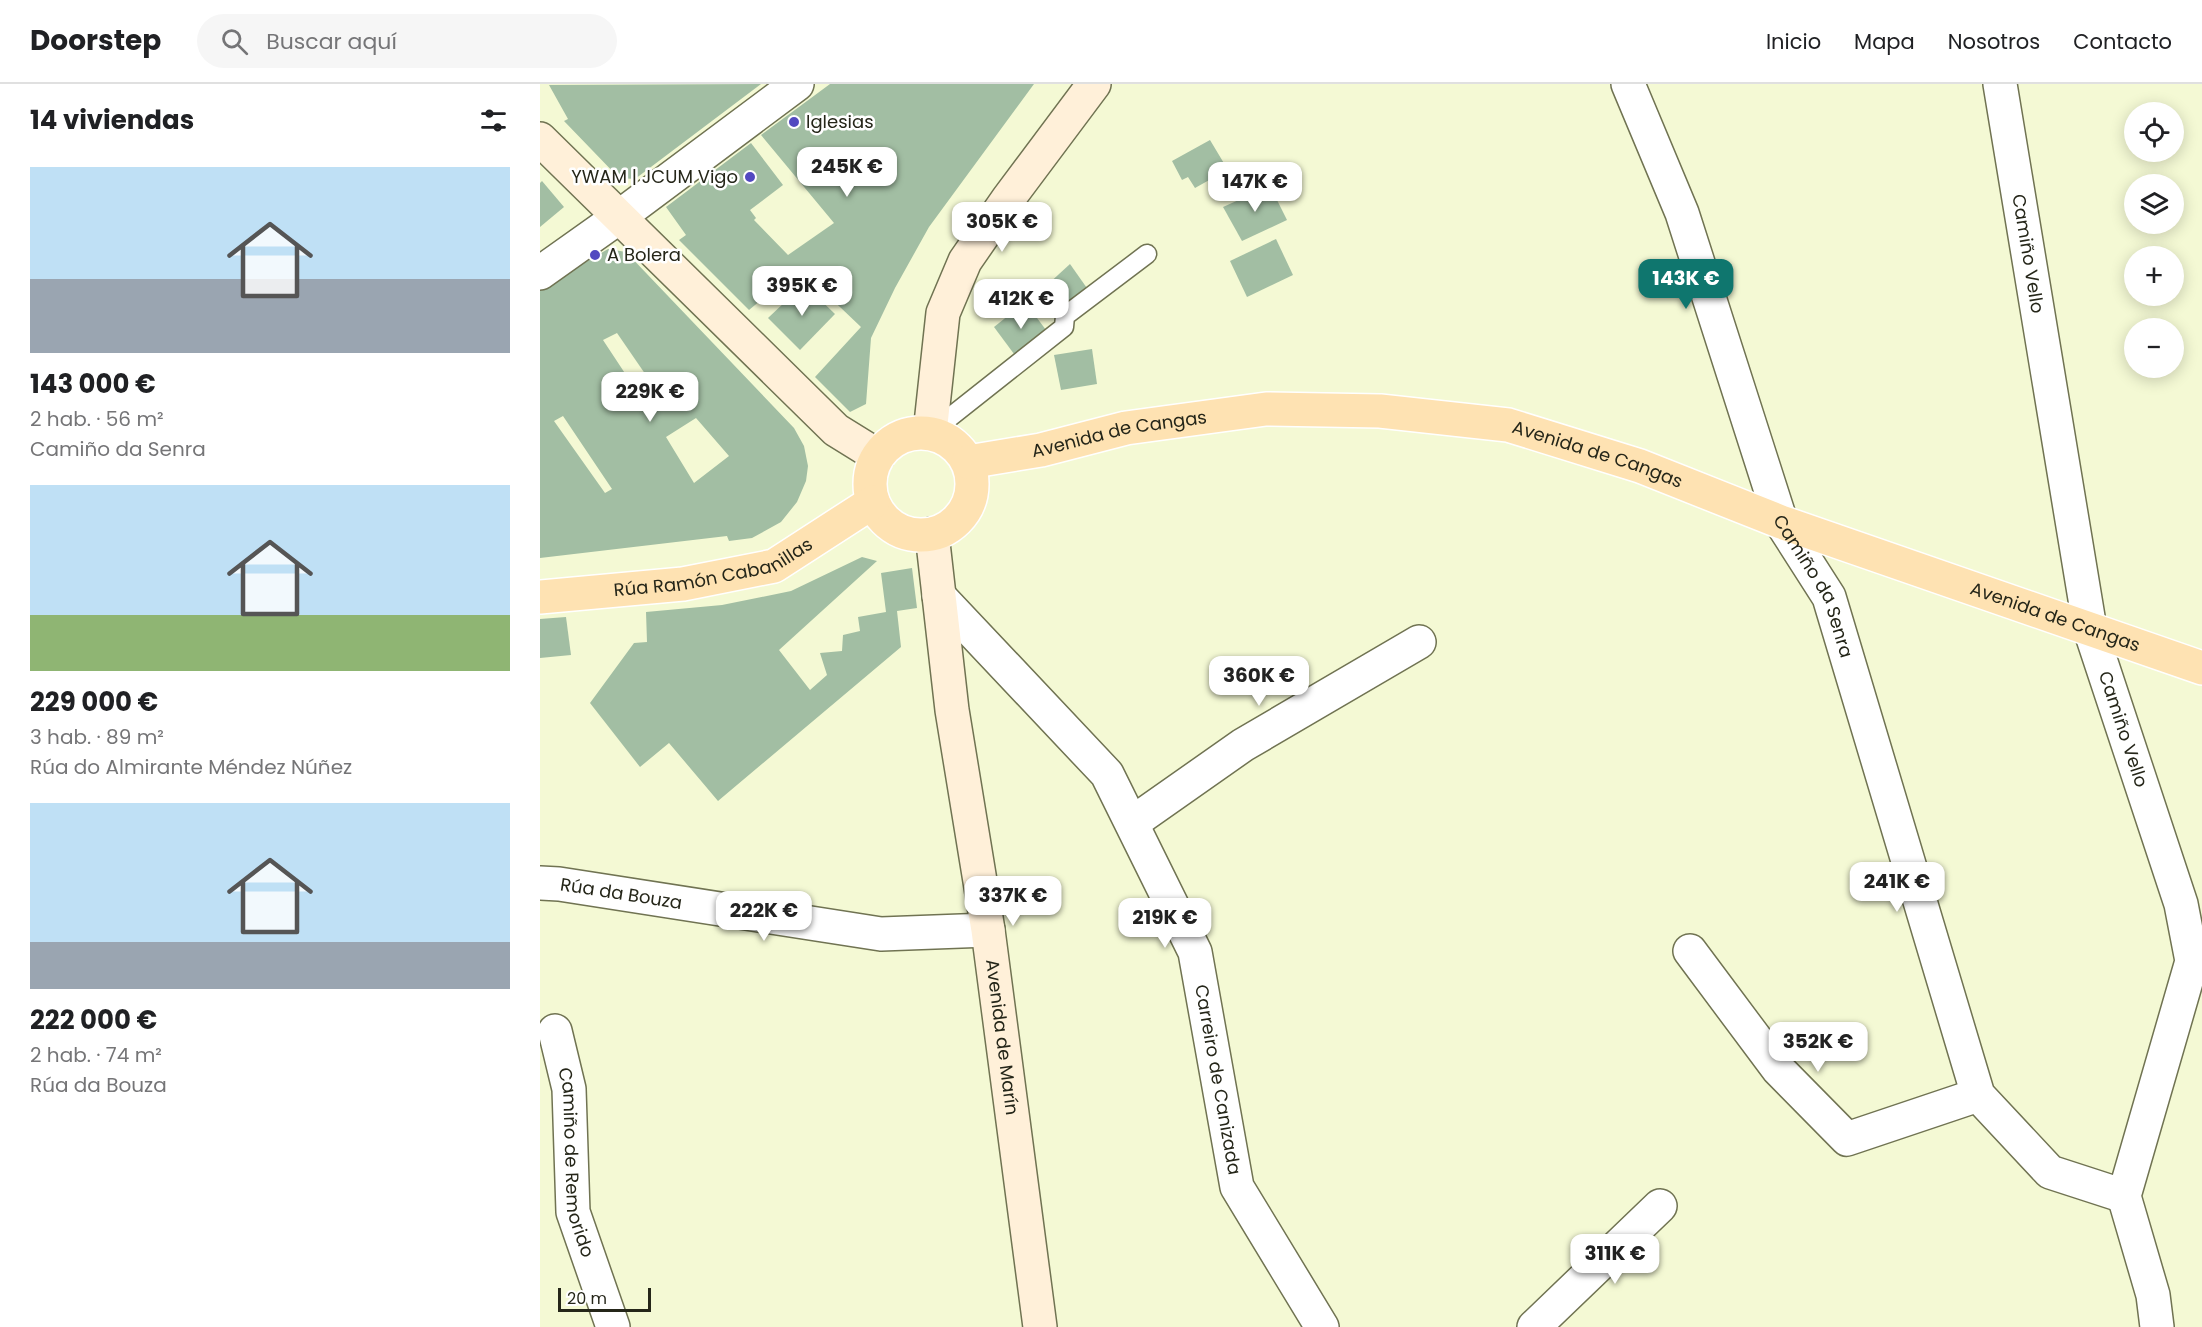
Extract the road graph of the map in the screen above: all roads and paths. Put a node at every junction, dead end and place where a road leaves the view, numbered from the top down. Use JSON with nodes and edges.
{"nodes":[{"id":1,"x":797,"y":84,"type":"edge"},
{"id":2,"x":1094,"y":84,"type":"edge"},
{"id":3,"x":1628,"y":84,"type":"edge"},
{"id":4,"x":2000,"y":84,"type":"edge"},
{"id":5,"x":540,"y":139,"type":"edge"},
{"id":6,"x":619,"y":217,"type":"junction"},
{"id":7,"x":1147,"y":254,"type":"dead end"},
{"id":8,"x":540,"y":273,"type":"edge"},
{"id":9,"x":930,"y":433,"type":"junction"},
{"id":10,"x":878,"y":456,"type":"junction"},
{"id":11,"x":968,"y":462,"type":"junction"},
{"id":12,"x":873,"y":502,"type":"junction"},
{"id":13,"x":1780,"y":522,"type":"junction"},
{"id":14,"x":932,"y":534,"type":"junction"},
{"id":15,"x":939,"y":596,"type":"junction"},
{"id":16,"x":540,"y":597,"type":"edge"},
{"id":17,"x":2090,"y":629,"type":"junction"},
{"id":18,"x":1419,"y":642,"type":"dead end"},
{"id":19,"x":2202,"y":668,"type":"edge"},
{"id":20,"x":1132,"y":823,"type":"junction"},
{"id":21,"x":540,"y":884,"type":"edge"},
{"id":22,"x":988,"y":930,"type":"junction"},
{"id":23,"x":1690,"y":951,"type":"dead end"},
{"id":24,"x":555,"y":1031,"type":"dead end"},
{"id":25,"x":1978,"y":1095,"type":"junction"},
{"id":26,"x":2124,"y":1196,"type":"junction"},
{"id":27,"x":1660,"y":1206,"type":"dead end"},
{"id":28,"x":613,"y":1327,"type":"edge"},
{"id":29,"x":1040,"y":1327,"type":"edge"},
{"id":30,"x":1322,"y":1327,"type":"edge"},
{"id":31,"x":1534,"y":1327,"type":"edge"},
{"id":32,"x":2157,"y":1327,"type":"edge"}],
"edges":[{"from":1,"to":6,"type":"street"},
{"from":2,"to":9,"type":"street"},
{"from":3,"to":13,"type":"street","name":"Camiño da Senra"},
{"from":4,"to":17,"type":"street","name":"Camiño Vello"},
{"from":5,"to":6,"type":"street"},
{"from":6,"to":8,"type":"street"},
{"from":6,"to":10,"type":"street"},
{"from":7,"to":9,"type":"lane"},
{"from":9,"to":10,"type":"main road"},
{"from":9,"to":11,"type":"main road"},
{"from":10,"to":12,"type":"main road"},
{"from":11,"to":13,"type":"main road","name":"Avenida de Cangas"},
{"from":11,"to":14,"type":"main road"},
{"from":12,"to":14,"type":"main road"},
{"from":12,"to":16,"type":"main road","name":"Rúa Ramón Cabanillas"},
{"from":13,"to":17,"type":"main road","name":"Avenida de Cangas"},
{"from":13,"to":25,"type":"street","name":"Camiño da Senra"},
{"from":14,"to":15,"type":"street","name":"Avenida de Marín"},
{"from":15,"to":20,"type":"street","name":"Carreiro de Canizada"},
{"from":15,"to":22,"type":"street","name":"Avenida de Marín"},
{"from":17,"to":19,"type":"main road","name":"Avenida de Cangas"},
{"from":17,"to":26,"type":"street","name":"Camiño Vello"},
{"from":18,"to":20,"type":"street"},
{"from":20,"to":30,"type":"street","name":"Carreiro de Canizada"},
{"from":21,"to":22,"type":"street","name":"Rúa da Bouza"},
{"from":22,"to":29,"type":"street","name":"Avenida de Marín"},
{"from":23,"to":25,"type":"street"},
{"from":24,"to":28,"type":"street","name":"Camiño de Remorido"},
{"from":25,"to":26,"type":"street","name":"Camiño da Senra"},
{"from":26,"to":32,"type":"street"},
{"from":27,"to":31,"type":"street"}]}
